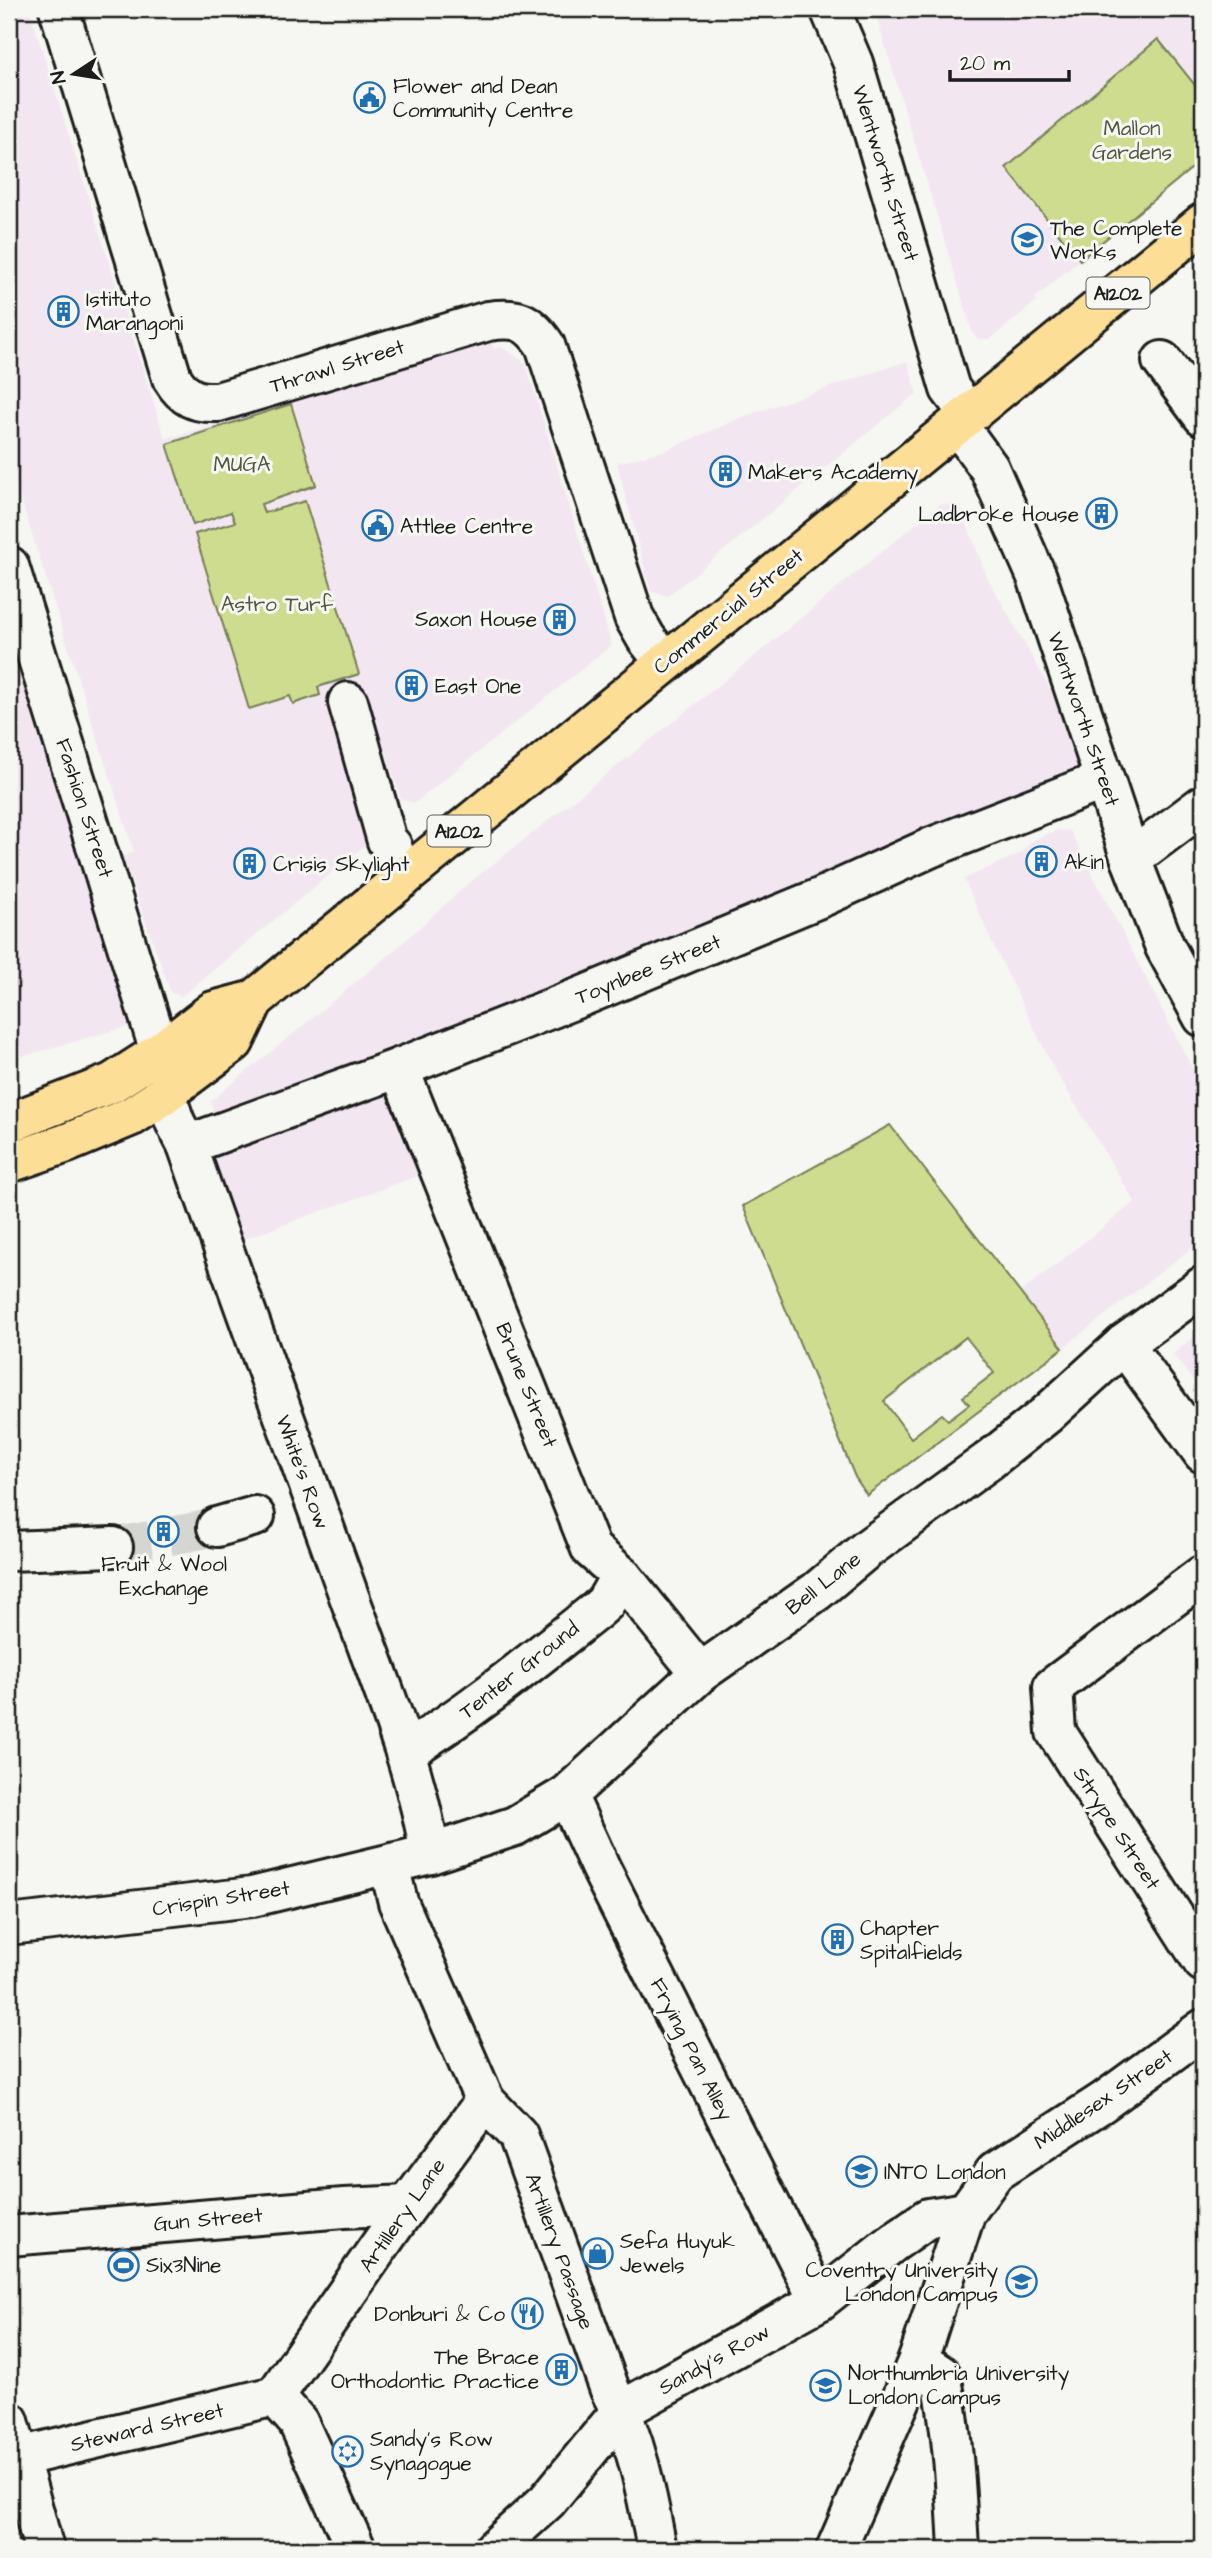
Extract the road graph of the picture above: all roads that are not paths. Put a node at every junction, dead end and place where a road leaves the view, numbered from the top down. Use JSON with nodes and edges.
{"nodes":[{"id":1,"x":59,"y":9,"type":"edge"},
{"id":2,"x":830,"y":9,"type":"edge"},
{"id":3,"x":1203,"y":223,"type":"edge"},
{"id":4,"x":1162,"y":361,"type":"dead end"},
{"id":5,"x":1203,"y":416,"type":"edge"},
{"id":6,"x":963,"y":419,"type":"junction"},
{"id":7,"x":9,"y":566,"type":"edge"},
{"id":8,"x":665,"y":662,"type":"junction"},
{"id":9,"x":348,"y":702,"type":"dead end"},
{"id":10,"x":1104,"y":780,"type":"junction"},
{"id":11,"x":1203,"y":805,"type":"edge"},
{"id":12,"x":1131,"y":859,"type":"junction"},
{"id":13,"x":402,"y":879,"type":"junction"},
{"id":14,"x":254,"y":1000,"type":"junction"},
{"id":15,"x":1203,"y":1017,"type":"edge"},
{"id":16,"x":163,"y":1050,"type":"junction"},
{"id":17,"x":399,"y":1068,"type":"junction"},
{"id":18,"x":165,"y":1093,"type":"junction"},
{"id":19,"x":9,"y":1123,"type":"edge"},
{"id":20,"x":187,"y":1145,"type":"junction"},
{"id":21,"x":9,"y":1163,"type":"edge"},
{"id":22,"x":1203,"y":1286,"type":"edge"},
{"id":23,"x":1124,"y":1344,"type":"junction"},
{"id":24,"x":1203,"y":1452,"type":"edge"},
{"id":25,"x":255,"y":1516,"type":"dead end"},
{"id":26,"x":217,"y":1527,"type":"tunnel mouth"},
{"id":27,"x":113,"y":1547,"type":"tunnel mouth"},
{"id":28,"x":9,"y":1551,"type":"edge"},
{"id":29,"x":621,"y":1575,"type":"junction"},
{"id":30,"x":1203,"y":1575,"type":"edge"},
{"id":31,"x":701,"y":1673,"type":"junction"},
{"id":32,"x":405,"y":1752,"type":"junction"},
{"id":33,"x":567,"y":1795,"type":"junction"},
{"id":34,"x":430,"y":1854,"type":"junction"},
{"id":35,"x":389,"y":1864,"type":"junction"},
{"id":36,"x":9,"y":1925,"type":"edge"},
{"id":37,"x":1203,"y":1962,"type":"edge"},
{"id":38,"x":1203,"y":2029,"type":"edge"},
{"id":39,"x":485,"y":2101,"type":"junction"},
{"id":40,"x":408,"y":2205,"type":"junction"},
{"id":41,"x":966,"y":2213,"type":"junction"},
{"id":42,"x":9,"y":2236,"type":"edge"},
{"id":43,"x":819,"y":2301,"type":"junction"},
{"id":44,"x":918,"y":2360,"type":"junction"},
{"id":45,"x":275,"y":2396,"type":"junction"},
{"id":46,"x":622,"y":2410,"type":"junction"},
{"id":47,"x":14,"y":2439,"type":"edge"},
{"id":48,"x":44,"y":2549,"type":"edge"},
{"id":49,"x":356,"y":2549,"type":"edge"},
{"id":50,"x":494,"y":2549,"type":"edge"},
{"id":51,"x":657,"y":2549,"type":"edge"},
{"id":52,"x":836,"y":2549,"type":"edge"},
{"id":53,"x":959,"y":2549,"type":"edge"}],
"edges":[{"from":1,"to":8,"type":"street","name":"Thrawl Street"},
{"from":2,"to":6,"type":"street","name":"Wentworth Street"},
{"from":3,"to":6,"type":"highway","name":"Commercial Street","number":"A1202"},
{"from":4,"to":5,"type":"street"},
{"from":6,"to":8,"type":"highway","name":"Commercial Street","number":"A1202"},
{"from":6,"to":10,"type":"street","name":"Wentworth Street"},
{"from":7,"to":16,"type":"street","name":"Fashion Street"},
{"from":8,"to":13,"type":"highway","name":"Commercial Street","number":"A1202"},
{"from":9,"to":13,"type":"street"},
{"from":10,"to":12,"type":"street","name":"Wentworth Street"},
{"from":10,"to":17,"type":"street","name":"Toynbee Street"},
{"from":11,"to":12,"type":"street"},
{"from":12,"to":15,"type":"street","name":"Wentworth Street"},
{"from":13,"to":14,"type":"highway","name":"Commercial Street","number":"A1202"},
{"from":14,"to":16,"type":"highway","name":"Commercial Street","number":"A1202"},
{"from":14,"to":18,"type":"highway","name":"Commercial Street","number":"A1202"},
{"from":16,"to":19,"type":"highway","name":"Commercial Street","number":"A1202"},
{"from":17,"to":20,"type":"street","name":"Toynbee Street"},
{"from":17,"to":29,"type":"street","name":"Brune Street"},
{"from":18,"to":20,"type":"street","name":"White's Row"},
{"from":18,"to":21,"type":"highway","name":"Commercial Street","number":"A1202"},
{"from":20,"to":32,"type":"street","name":"White's Row"},
{"from":22,"to":23,"type":"street","name":"Bell Lane"},
{"from":23,"to":24,"type":"street"},
{"from":23,"to":31,"type":"street","name":"Bell Lane"},
{"from":25,"to":26,"type":"street"},
{"from":27,"to":28,"type":"street"},
{"from":29,"to":31,"type":"street","name":"Brune Street"},
{"from":29,"to":32,"type":"street","name":"Tenter Ground"},
{"from":30,"to":37,"type":"street","name":"Strype Street"},
{"from":31,"to":33,"type":"street","name":"Bell Lane"},
{"from":32,"to":34,"type":"street","name":"White's Row"},
{"from":33,"to":34,"type":"street","name":"Bell Lane"},
{"from":33,"to":43,"type":"street","name":"Frying Pan Alley"},
{"from":34,"to":35,"type":"street","name":"Crispin Street"},
{"from":35,"to":36,"type":"street","name":"Crispin Street"},
{"from":35,"to":39,"type":"street"},
{"from":38,"to":41,"type":"street","name":"Middlesex Street"},
{"from":39,"to":40,"type":"street","name":"Artillery Lane"},
{"from":39,"to":46,"type":"street","name":"Artillery Passage"},
{"from":40,"to":42,"type":"street","name":"Gun Street"},
{"from":40,"to":45,"type":"street","name":"Artillery Lane"},
{"from":41,"to":43,"type":"street","name":"Sandy's Row"},
{"from":41,"to":44,"type":"street","name":"Middlesex Street"},
{"from":43,"to":46,"type":"street","name":"Sandy's Row"},
{"from":44,"to":52,"type":"street","name":"Middlesex Street"},
{"from":44,"to":53,"type":"street"},
{"from":45,"to":47,"type":"street","name":"Steward Street"},
{"from":45,"to":49,"type":"street"},
{"from":46,"to":50,"type":"street","name":"Sandy's Row"},
{"from":46,"to":51,"type":"street","name":"Artillery Passage"},
{"from":47,"to":48,"type":"street"}]}
